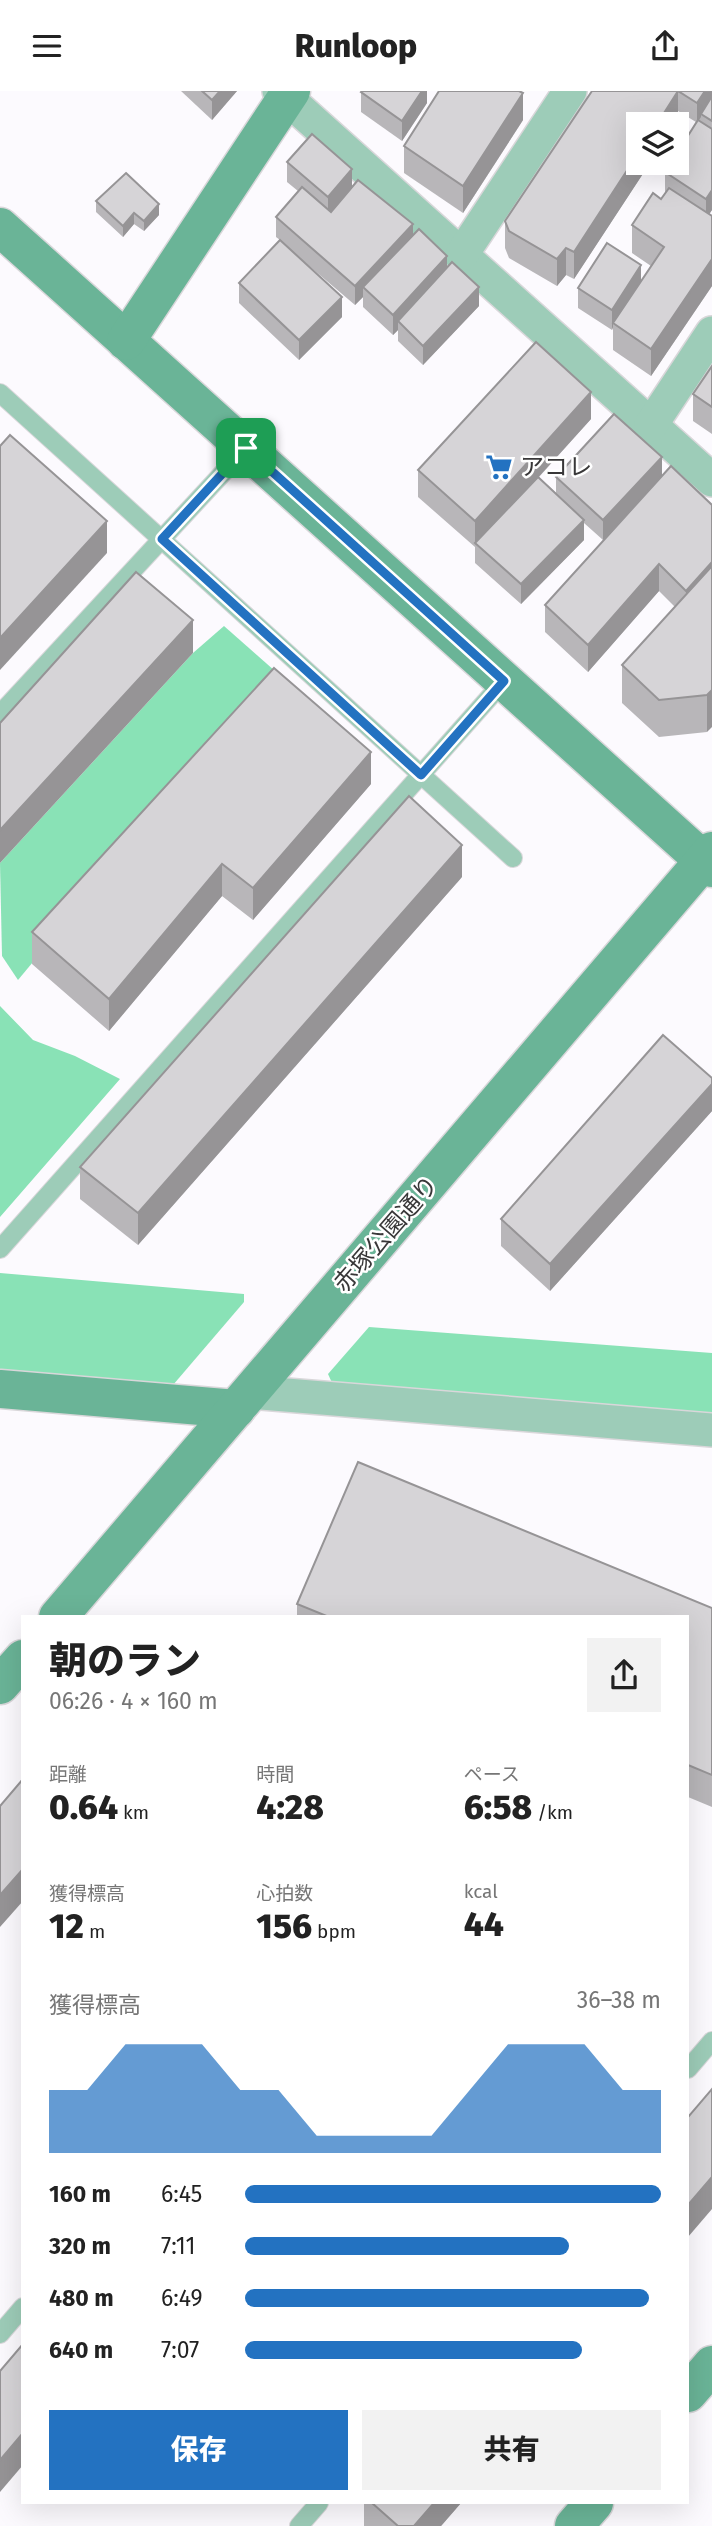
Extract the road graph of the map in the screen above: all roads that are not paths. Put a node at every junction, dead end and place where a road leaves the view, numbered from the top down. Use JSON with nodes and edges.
{"nodes":[{"id":1,"x":570,"y":91,"type":"edge"},
{"id":2,"x":286,"y":93,"type":"edge"},
{"id":3,"x":0,"y":227,"type":"edge"},
{"id":4,"x":462,"y":254,"type":"junction"},
{"id":5,"x":712,"y":333,"type":"edge"},
{"id":6,"x":126,"y":341,"type":"junction"},
{"id":7,"x":0,"y":393,"type":"edge"},
{"id":8,"x":651,"y":425,"type":"junction"},
{"id":9,"x":246,"y":448,"type":"junction"},
{"id":10,"x":712,"y":480,"type":"edge"},
{"id":11,"x":162,"y":539,"type":"junction"},
{"id":12,"x":504,"y":681,"type":"junction"},
{"id":13,"x":0,"y":714,"type":"edge"},
{"id":14,"x":421,"y":775,"type":"junction"},
{"id":15,"x":513,"y":858,"type":"dead end"},
{"id":16,"x":710,"y":860,"type":"edge"},
{"id":17,"x":0,"y":1249,"type":"edge"},
{"id":18,"x":0,"y":1389,"type":"edge"},
{"id":19,"x":243,"y":1401,"type":"junction"},
{"id":20,"x":712,"y":1430,"type":"edge"},
{"id":21,"x":60,"y":1615,"type":"edge"},
{"id":22,"x":21,"y":1661,"type":"edge"},
{"id":23,"x":0,"y":1685,"type":"edge"},
{"id":24,"x":712,"y":2041,"type":"edge"},
{"id":25,"x":689,"y":2068,"type":"edge"},
{"id":26,"x":21,"y":2309,"type":"edge"},
{"id":27,"x":0,"y":2334,"type":"edge"},
{"id":28,"x":712,"y":2365,"type":"edge"},
{"id":29,"x":689,"y":2392,"type":"edge"},
{"id":30,"x":318,"y":2504,"type":"edge"},
{"id":31,"x":593,"y":2504,"type":"edge"},
{"id":32,"x":299,"y":2526,"type":"edge"},
{"id":33,"x":574,"y":2526,"type":"edge"}],
"edges":[{"from":1,"to":4,"type":"street"},
{"from":2,"to":4,"type":"street"},
{"from":2,"to":6,"type":"street"},
{"from":3,"to":6,"type":"street"},
{"from":4,"to":8,"type":"street"},
{"from":5,"to":8,"type":"street"},
{"from":6,"to":9,"type":"street"},
{"from":7,"to":11,"type":"lane"},
{"from":8,"to":10,"type":"street"},
{"from":9,"to":11,"type":"lane"},
{"from":9,"to":12,"type":"street"},
{"from":11,"to":13,"type":"lane"},
{"from":11,"to":14,"type":"lane"},
{"from":12,"to":14,"type":"lane"},
{"from":12,"to":16,"type":"street"},
{"from":14,"to":15,"type":"lane"},
{"from":14,"to":17,"type":"lane"},
{"from":16,"to":19,"type":"street","name":"赤塚公園通り"},
{"from":18,"to":19,"type":"street"},
{"from":19,"to":20,"type":"street"},
{"from":19,"to":21,"type":"street","name":"赤塚公園通り"},
{"from":22,"to":23,"type":"street"},
{"from":24,"to":25,"type":"lane"},
{"from":26,"to":27,"type":"lane"},
{"from":28,"to":29,"type":"street"},
{"from":30,"to":32,"type":"lane"},
{"from":31,"to":33,"type":"street"}]}
